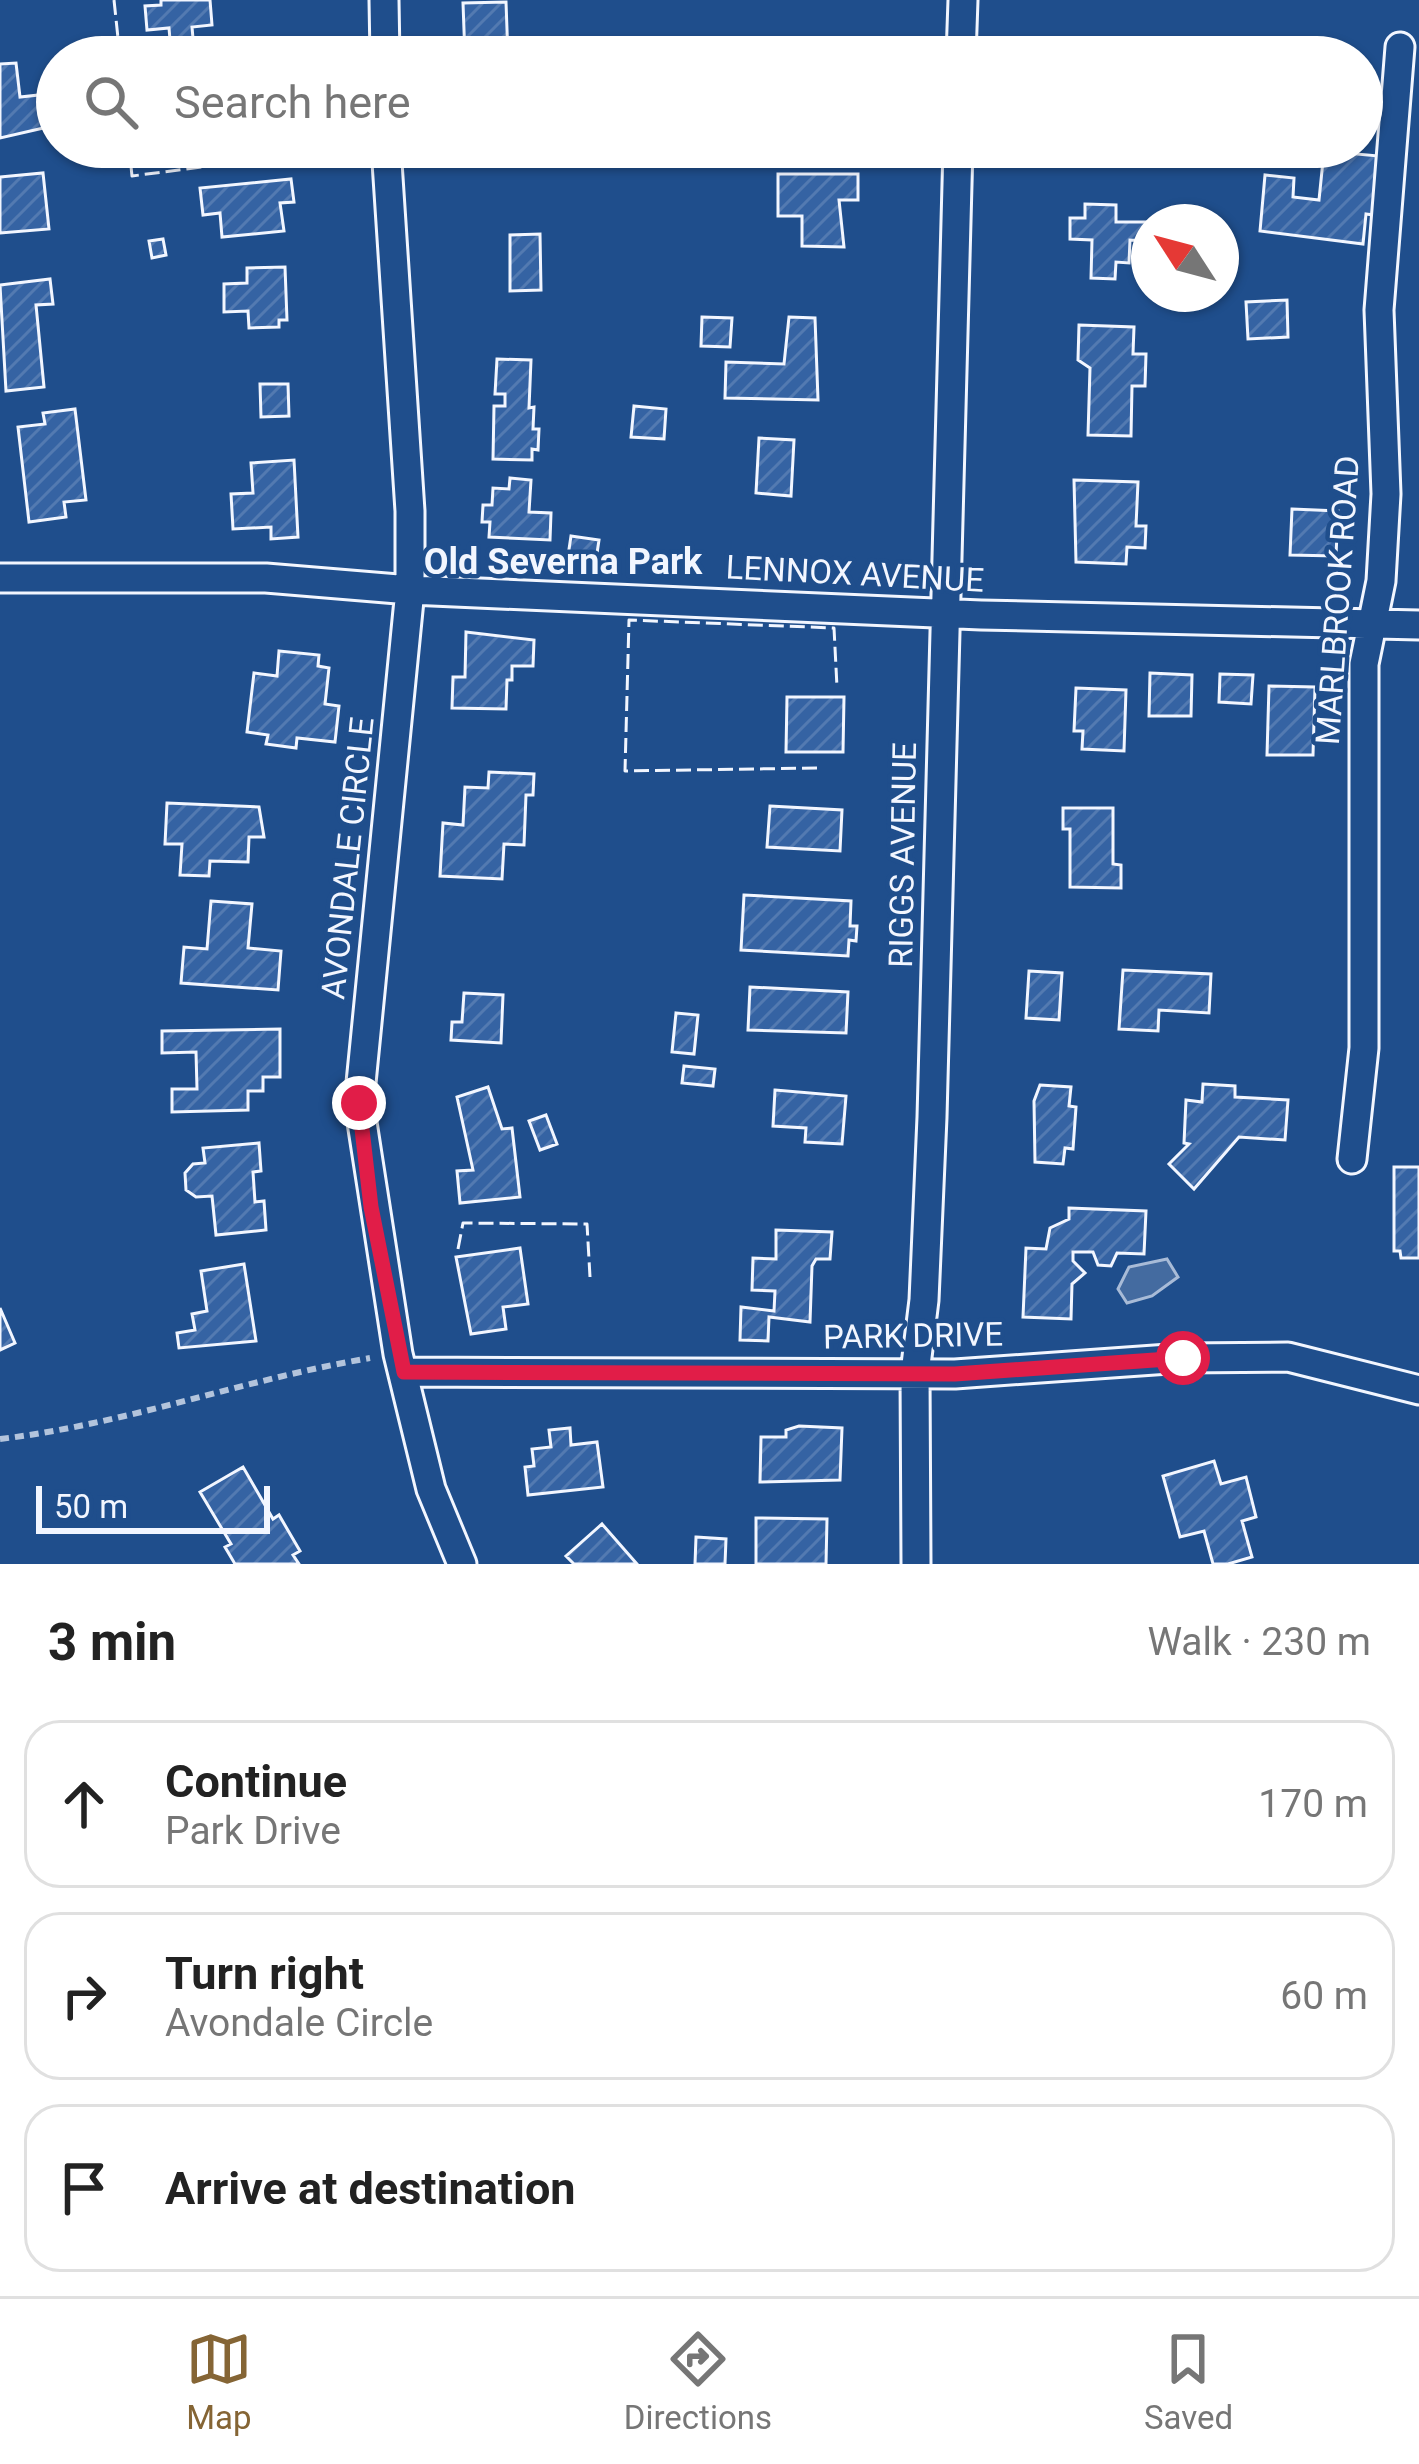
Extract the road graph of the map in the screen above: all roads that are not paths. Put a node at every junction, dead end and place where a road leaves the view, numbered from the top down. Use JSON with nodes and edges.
{"nodes":[{"id":1,"x":384,"y":0,"type":"edge"},
{"id":2,"x":963,"y":0,"type":"edge"},
{"id":3,"x":385,"y":36,"type":"edge"},
{"id":4,"x":962,"y":36,"type":"edge"},
{"id":5,"x":1400,"y":47,"type":"dead end"},
{"id":6,"x":387,"y":168,"type":"edge"},
{"id":7,"x":957,"y":168,"type":"edge"},
{"id":8,"x":0,"y":578,"type":"edge"},
{"id":9,"x":410,"y":590,"type":"junction"},
{"id":10,"x":944,"y":611,"type":"junction"},
{"id":11,"x":1371,"y":622,"type":"junction"},
{"id":12,"x":1419,"y":625,"type":"edge"},
{"id":13,"x":1352,"y":1159,"type":"dead end"},
{"id":14,"x":401,"y":1363,"type":"junction"},
{"id":15,"x":915,"y":1373,"type":"junction"},
{"id":16,"x":1419,"y":1390,"type":"edge"},
{"id":17,"x":461,"y":1564,"type":"edge"},
{"id":18,"x":916,"y":1564,"type":"edge"}],
"edges":[{"from":1,"to":3,"type":"street"},
{"from":2,"to":4,"type":"street"},
{"from":5,"to":11,"type":"street","name":"MARLBROOK ROAD"},
{"from":6,"to":9,"type":"street","name":"AVONDALE CIRCLE"},
{"from":7,"to":10,"type":"street","name":"RIGGS AVENUE"},
{"from":8,"to":9,"type":"street","name":"LENNOX AVENUE"},
{"from":9,"to":10,"type":"street","name":"LENNOX AVENUE"},
{"from":9,"to":14,"type":"street","name":"AVONDALE CIRCLE"},
{"from":10,"to":11,"type":"street","name":"LENNOX AVENUE"},
{"from":10,"to":15,"type":"street","name":"RIGGS AVENUE"},
{"from":11,"to":12,"type":"street","name":"LENNOX AVENUE"},
{"from":11,"to":13,"type":"street","name":"MARLBROOK ROAD"},
{"from":14,"to":15,"type":"street","name":"PARK DRIVE"},
{"from":14,"to":17,"type":"street","name":"AVONDALE CIRCLE"},
{"from":15,"to":16,"type":"street","name":"PARK DRIVE"},
{"from":15,"to":18,"type":"street","name":"RIGGS AVENUE"}]}
